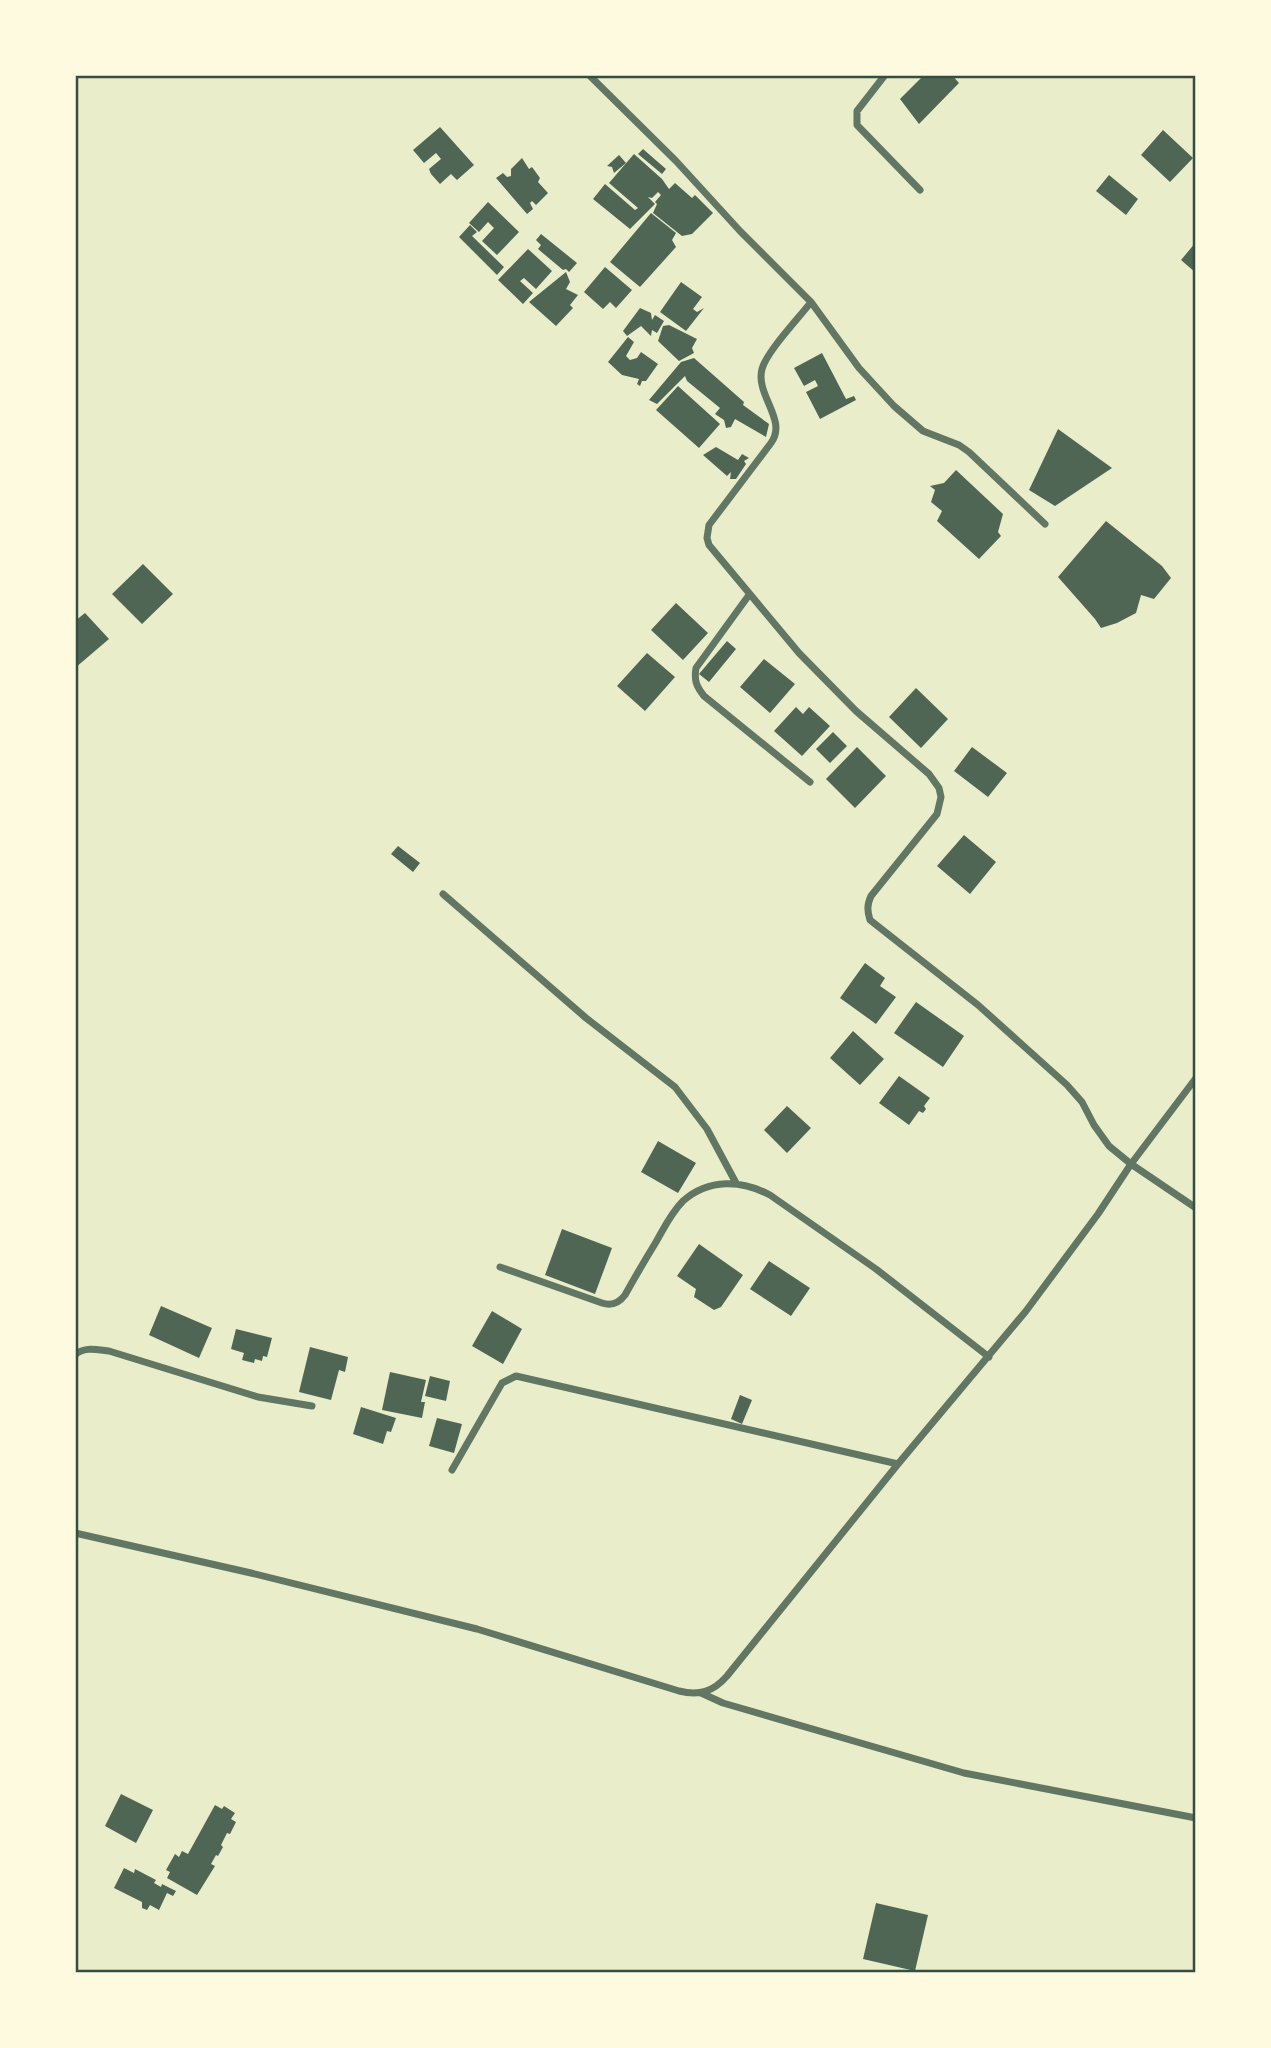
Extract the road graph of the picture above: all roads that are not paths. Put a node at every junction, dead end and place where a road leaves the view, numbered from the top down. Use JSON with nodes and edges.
{"nodes":[{"id":1,"x":589,"y":75,"type":"edge"},
{"id":2,"x":885,"y":75,"type":"edge"},
{"id":3,"x":920,"y":190,"type":"dead end"},
{"id":4,"x":811,"y":302,"type":"junction"},
{"id":5,"x":1045,"y":524,"type":"dead end"},
{"id":6,"x":749,"y":595,"type":"junction"},
{"id":7,"x":810,"y":782,"type":"dead end"},
{"id":8,"x":443,"y":894,"type":"dead end"},
{"id":9,"x":1196,"y":1078,"type":"edge"},
{"id":10,"x":1131,"y":1164,"type":"junction"},
{"id":11,"x":736,"y":1183,"type":"junction"},
{"id":12,"x":1196,"y":1208,"type":"edge"},
{"id":13,"x":500,"y":1267,"type":"dead end"},
{"id":14,"x":75,"y":1355,"type":"edge"},
{"id":15,"x":989,"y":1357,"type":"junction"},
{"id":16,"x":312,"y":1406,"type":"dead end"},
{"id":17,"x":898,"y":1464,"type":"junction"},
{"id":18,"x":452,"y":1470,"type":"dead end"},
{"id":19,"x":75,"y":1534,"type":"edge"},
{"id":20,"x":700,"y":1693,"type":"junction"},
{"id":21,"x":1196,"y":1818,"type":"edge"}],
"edges":[{"from":1,"to":4,"type":"street"},
{"from":2,"to":3,"type":"street"},
{"from":4,"to":5,"type":"street"},
{"from":4,"to":6,"type":"street"},
{"from":6,"to":7,"type":"street"},
{"from":6,"to":10,"type":"street"},
{"from":8,"to":11,"type":"street"},
{"from":9,"to":10,"type":"street"},
{"from":10,"to":12,"type":"street"},
{"from":10,"to":15,"type":"street"},
{"from":11,"to":13,"type":"street"},
{"from":11,"to":15,"type":"street"},
{"from":14,"to":16,"type":"street"},
{"from":15,"to":17,"type":"street"},
{"from":17,"to":18,"type":"street"},
{"from":17,"to":20,"type":"street"},
{"from":19,"to":20,"type":"street"},
{"from":20,"to":21,"type":"street"}]}
